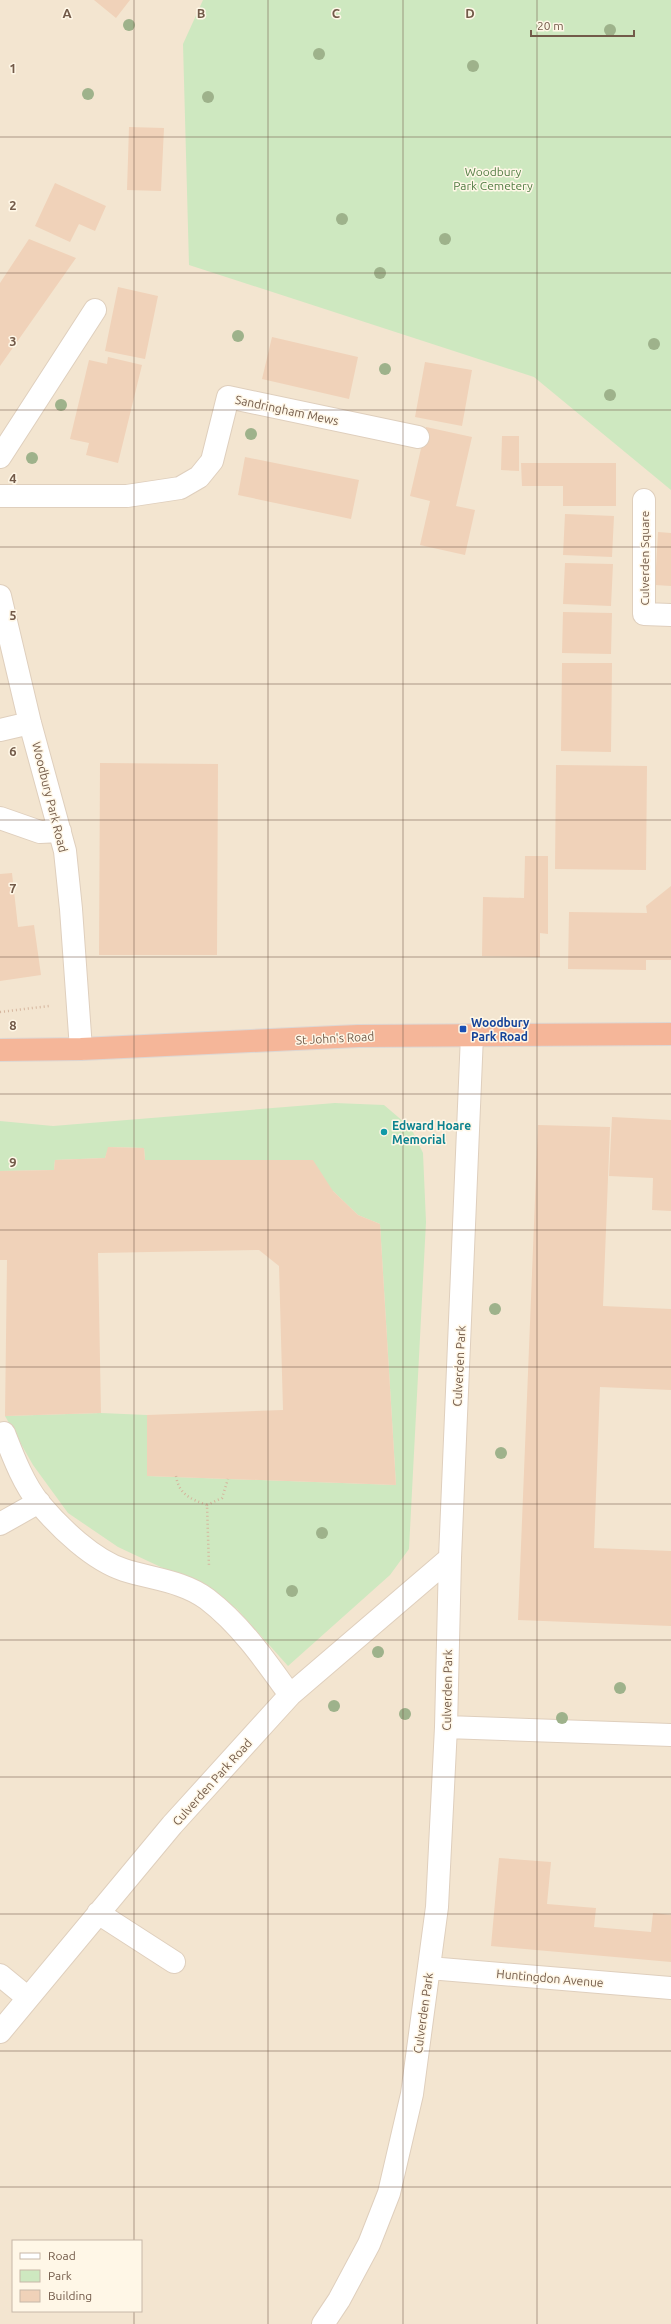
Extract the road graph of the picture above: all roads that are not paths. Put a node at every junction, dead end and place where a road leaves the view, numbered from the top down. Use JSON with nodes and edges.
{"nodes":[{"id":1,"x":95,"y":310,"type":"dead end"},
{"id":2,"x":418,"y":437,"type":"dead end"},
{"id":3,"x":0,"y":458,"type":"edge"},
{"id":4,"x":0,"y":496,"type":"edge"},
{"id":5,"x":644,"y":500,"type":"dead end"},
{"id":6,"x":0,"y":596,"type":"edge"},
{"id":7,"x":671,"y":615,"type":"edge"},
{"id":8,"x":30,"y":723,"type":"junction"},
{"id":9,"x":0,"y":730,"type":"edge"},
{"id":10,"x":0,"y":818,"type":"edge"},
{"id":11,"x":60,"y":831,"type":"junction"},
{"id":12,"x":671,"y":1034,"type":"edge"},
{"id":13,"x":472,"y":1035,"type":"junction"},
{"id":14,"x":81,"y":1049,"type":"junction"},
{"id":15,"x":0,"y":1050,"type":"edge"},
{"id":16,"x":4,"y":1432,"type":"dead end"},
{"id":17,"x":39,"y":1502,"type":"junction"},
{"id":18,"x":0,"y":1524,"type":"edge"},
{"id":19,"x":450,"y":1558,"type":"junction"},
{"id":20,"x":290,"y":1695,"type":"junction"},
{"id":21,"x":446,"y":1727,"type":"junction"},
{"id":22,"x":671,"y":1735,"type":"edge"},
{"id":23,"x":98,"y":1914,"type":"junction"},
{"id":24,"x":174,"y":1962,"type":"dead end"},
{"id":25,"x":429,"y":1968,"type":"junction"},
{"id":26,"x":0,"y":1975,"type":"edge"},
{"id":27,"x":671,"y":1988,"type":"edge"},
{"id":28,"x":28,"y":1998,"type":"junction"},
{"id":29,"x":0,"y":2032,"type":"edge"},
{"id":30,"x":322,"y":2324,"type":"edge"}],
"edges":[{"from":1,"to":3,"type":"street"},
{"from":2,"to":4,"type":"street","name":"Sandringham Mews"},
{"from":5,"to":7,"type":"street","name":"Culverden Square"},
{"from":6,"to":8,"type":"street","name":"Woodbury Park Road"},
{"from":8,"to":9,"type":"street"},
{"from":8,"to":11,"type":"street","name":"Woodbury Park Road"},
{"from":10,"to":11,"type":"street"},
{"from":11,"to":14,"type":"street","name":"Woodbury Park Road"},
{"from":12,"to":13,"type":"highway","name":"St John's Road"},
{"from":13,"to":14,"type":"highway","name":"St John's Road"},
{"from":13,"to":19,"type":"street","name":"Culverden Park"},
{"from":14,"to":15,"type":"highway","name":"St John's Road"},
{"from":16,"to":17,"type":"street"},
{"from":17,"to":18,"type":"street"},
{"from":17,"to":20,"type":"street"},
{"from":19,"to":20,"type":"street","name":"Culverden Park Road"},
{"from":19,"to":21,"type":"street","name":"Culverden Park"},
{"from":20,"to":23,"type":"street","name":"Culverden Park Road"},
{"from":21,"to":22,"type":"street"},
{"from":21,"to":25,"type":"street","name":"Culverden Park"},
{"from":23,"to":24,"type":"street"},
{"from":23,"to":28,"type":"street","name":"Culverden Park Road"},
{"from":25,"to":27,"type":"street","name":"Huntingdon Avenue"},
{"from":25,"to":30,"type":"street","name":"Culverden Park"},
{"from":26,"to":28,"type":"street"},
{"from":28,"to":29,"type":"street","name":"Culverden Park Road"}]}
